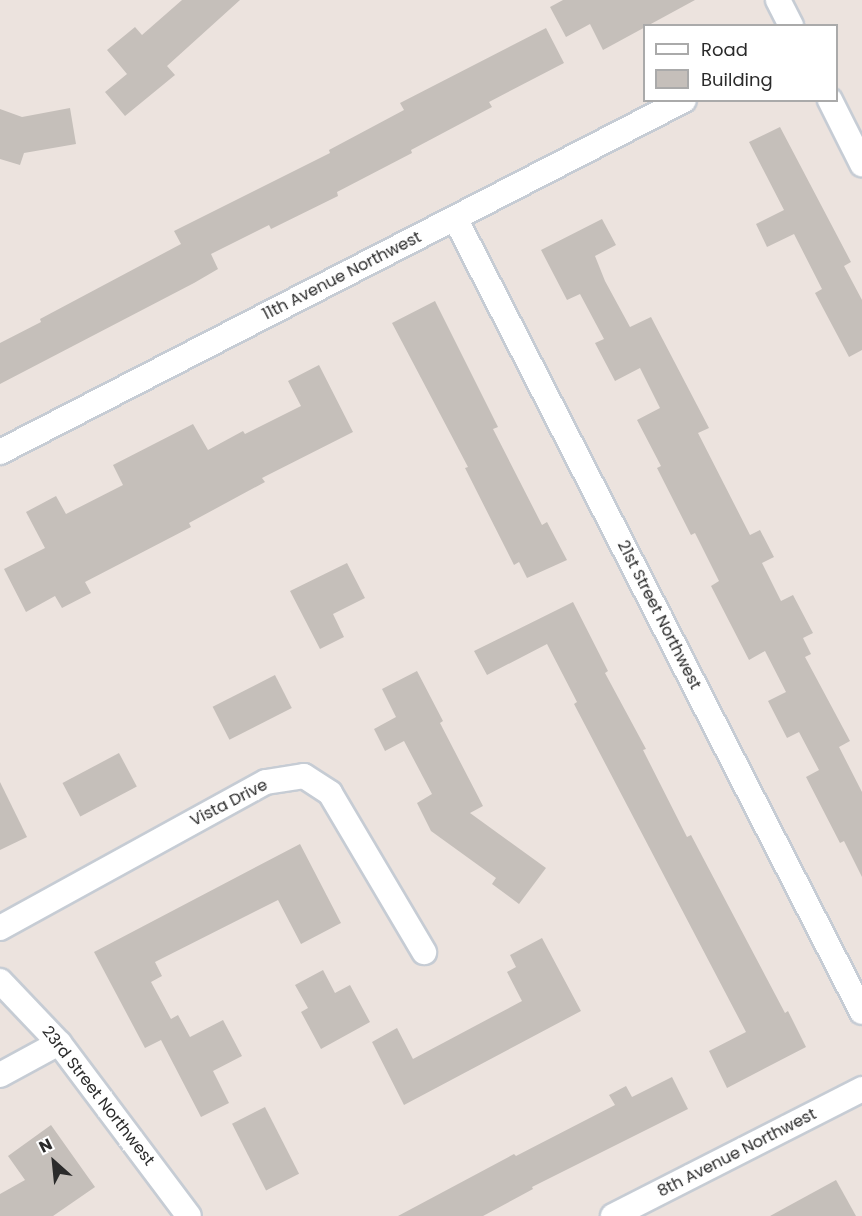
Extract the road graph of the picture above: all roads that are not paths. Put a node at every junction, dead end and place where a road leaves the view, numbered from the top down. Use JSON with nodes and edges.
{"nodes":[{"id":1,"x":778,"y":0,"type":"edge"},
{"id":2,"x":790,"y":24,"type":"edge"},
{"id":3,"x":680,"y":102,"type":"edge"},
{"id":4,"x":831,"y":102,"type":"edge"},
{"id":5,"x":862,"y":164,"type":"edge"},
{"id":6,"x":455,"y":218,"type":"junction"},
{"id":7,"x":0,"y":452,"type":"edge"},
{"id":8,"x":0,"y":928,"type":"edge"},
{"id":9,"x":424,"y":952,"type":"dead end"},
{"id":10,"x":0,"y":981,"type":"edge"},
{"id":11,"x":862,"y":1012,"type":"edge"},
{"id":12,"x":59,"y":1043,"type":"junction"},
{"id":13,"x":0,"y":1075,"type":"edge"},
{"id":14,"x":862,"y":1089,"type":"edge"},
{"id":15,"x":189,"y":1216,"type":"edge"},
{"id":16,"x":613,"y":1216,"type":"edge"}],
"edges":[{"from":1,"to":2,"type":"street"},
{"from":3,"to":6,"type":"street","name":"11th Avenue Northwest"},
{"from":4,"to":5,"type":"street"},
{"from":6,"to":7,"type":"street","name":"11th Avenue Northwest"},
{"from":6,"to":11,"type":"street","name":"21st Street Northwest"},
{"from":8,"to":9,"type":"street","name":"Vista Drive"},
{"from":10,"to":12,"type":"street","name":"23rd Street Northwest"},
{"from":12,"to":13,"type":"street"},
{"from":12,"to":15,"type":"street","name":"23rd Street Northwest"},
{"from":14,"to":16,"type":"street","name":"8th Avenue Northwest"}]}
